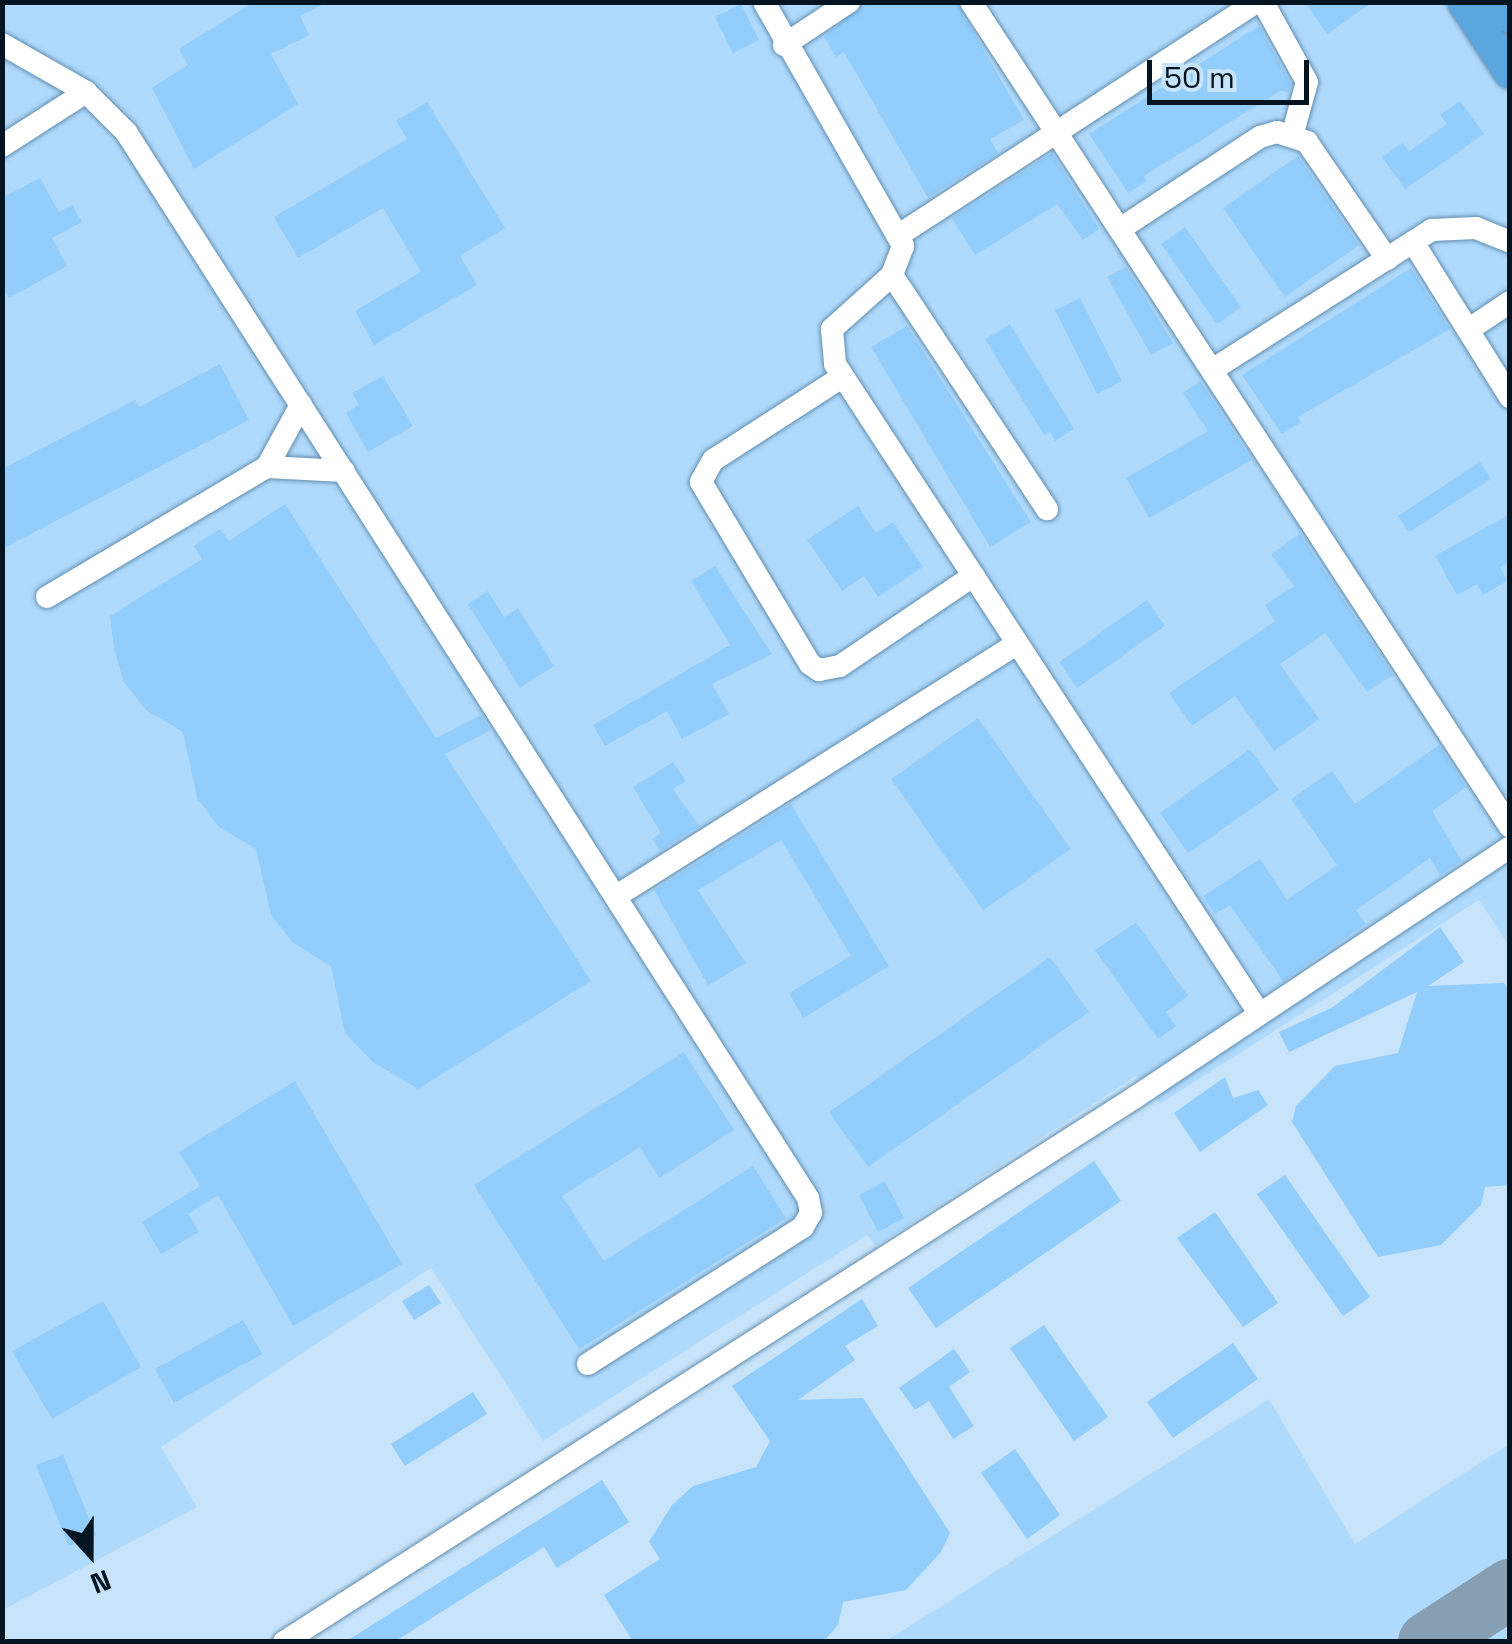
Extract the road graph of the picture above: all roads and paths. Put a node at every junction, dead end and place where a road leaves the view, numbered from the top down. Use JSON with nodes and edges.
{"nodes":[{"id":1,"x":764,"y":2,"type":"edge"},
{"id":2,"x":849,"y":2,"type":"edge"},
{"id":3,"x":971,"y":2,"type":"edge"},
{"id":4,"x":1260,"y":2,"type":"edge"},
{"id":5,"x":1464,"y":2,"type":"edge"},
{"id":6,"x":1500,"y":2,"type":"edge"},
{"id":7,"x":1510,"y":16,"type":"edge"},
{"id":8,"x":2,"y":44,"type":"edge"},
{"id":9,"x":784,"y":45,"type":"junction"},
{"id":10,"x":1510,"y":72,"type":"edge"},
{"id":11,"x":86,"y":92,"type":"junction"},
{"id":12,"x":1056,"y":131,"type":"junction"},
{"id":13,"x":1292,"y":136,"type":"junction"},
{"id":14,"x":2,"y":146,"type":"edge"},
{"id":15,"x":1120,"y":229,"type":"junction"},
{"id":16,"x":899,"y":236,"type":"junction"},
{"id":17,"x":1413,"y":242,"type":"junction"},
{"id":18,"x":1510,"y":242,"type":"edge"},
{"id":19,"x":1387,"y":259,"type":"junction"},
{"id":20,"x":892,"y":276,"type":"junction"},
{"id":21,"x":1510,"y":302,"type":"edge"},
{"id":22,"x":1468,"y":330,"type":"junction"},
{"id":23,"x":1212,"y":370,"type":"junction"},
{"id":24,"x":842,"y":377,"type":"junction"},
{"id":25,"x":1510,"y":397,"type":"edge"},
{"id":26,"x":302,"y":405,"type":"junction"},
{"id":27,"x":267,"y":467,"type":"junction"},
{"id":28,"x":344,"y":471,"type":"junction"},
{"id":29,"x":1047,"y":509,"type":"dead end"},
{"id":30,"x":973,"y":576,"type":"junction"},
{"id":31,"x":47,"y":597,"type":"dead end"},
{"id":32,"x":1017,"y":644,"type":"junction"},
{"id":33,"x":1510,"y":826,"type":"edge"},
{"id":34,"x":1510,"y":846,"type":"edge"},
{"id":35,"x":618,"y":895,"type":"junction"},
{"id":36,"x":1258,"y":1014,"type":"junction"},
{"id":37,"x":588,"y":1364,"type":"dead end"},
{"id":38,"x":284,"y":1642,"type":"edge"}],
"edges":[{"from":1,"to":9,"type":"lane"},
{"from":2,"to":9,"type":"lane"},
{"from":3,"to":12,"type":"lane"},
{"from":4,"to":12,"type":"lane"},
{"from":4,"to":13,"type":"lane"},
{"from":5,"to":10,"type":"highway"},
{"from":6,"to":7,"type":"highway"},
{"from":8,"to":11,"type":"lane"},
{"from":9,"to":16,"type":"lane"},
{"from":11,"to":14,"type":"lane"},
{"from":11,"to":26,"type":"lane"},
{"from":12,"to":15,"type":"lane"},
{"from":12,"to":16,"type":"lane"},
{"from":13,"to":15,"type":"lane"},
{"from":13,"to":19,"type":"lane"},
{"from":15,"to":23,"type":"lane"},
{"from":16,"to":20,"type":"lane"},
{"from":17,"to":18,"type":"lane"},
{"from":17,"to":19,"type":"lane"},
{"from":17,"to":22,"type":"lane"},
{"from":19,"to":23,"type":"lane"},
{"from":20,"to":24,"type":"lane"},
{"from":20,"to":29,"type":"lane"},
{"from":21,"to":22,"type":"lane"},
{"from":22,"to":25,"type":"lane"},
{"from":23,"to":33,"type":"lane"},
{"from":24,"to":30,"type":"lane"},
{"from":24,"to":30,"type":"lane"},
{"from":26,"to":27,"type":"lane"},
{"from":26,"to":28,"type":"lane"},
{"from":27,"to":28,"type":"lane"},
{"from":27,"to":31,"type":"lane"},
{"from":28,"to":35,"type":"lane"},
{"from":30,"to":32,"type":"lane"},
{"from":32,"to":35,"type":"lane"},
{"from":32,"to":36,"type":"lane"},
{"from":34,"to":36,"type":"lane"},
{"from":35,"to":37,"type":"lane"},
{"from":36,"to":38,"type":"lane"}]}
